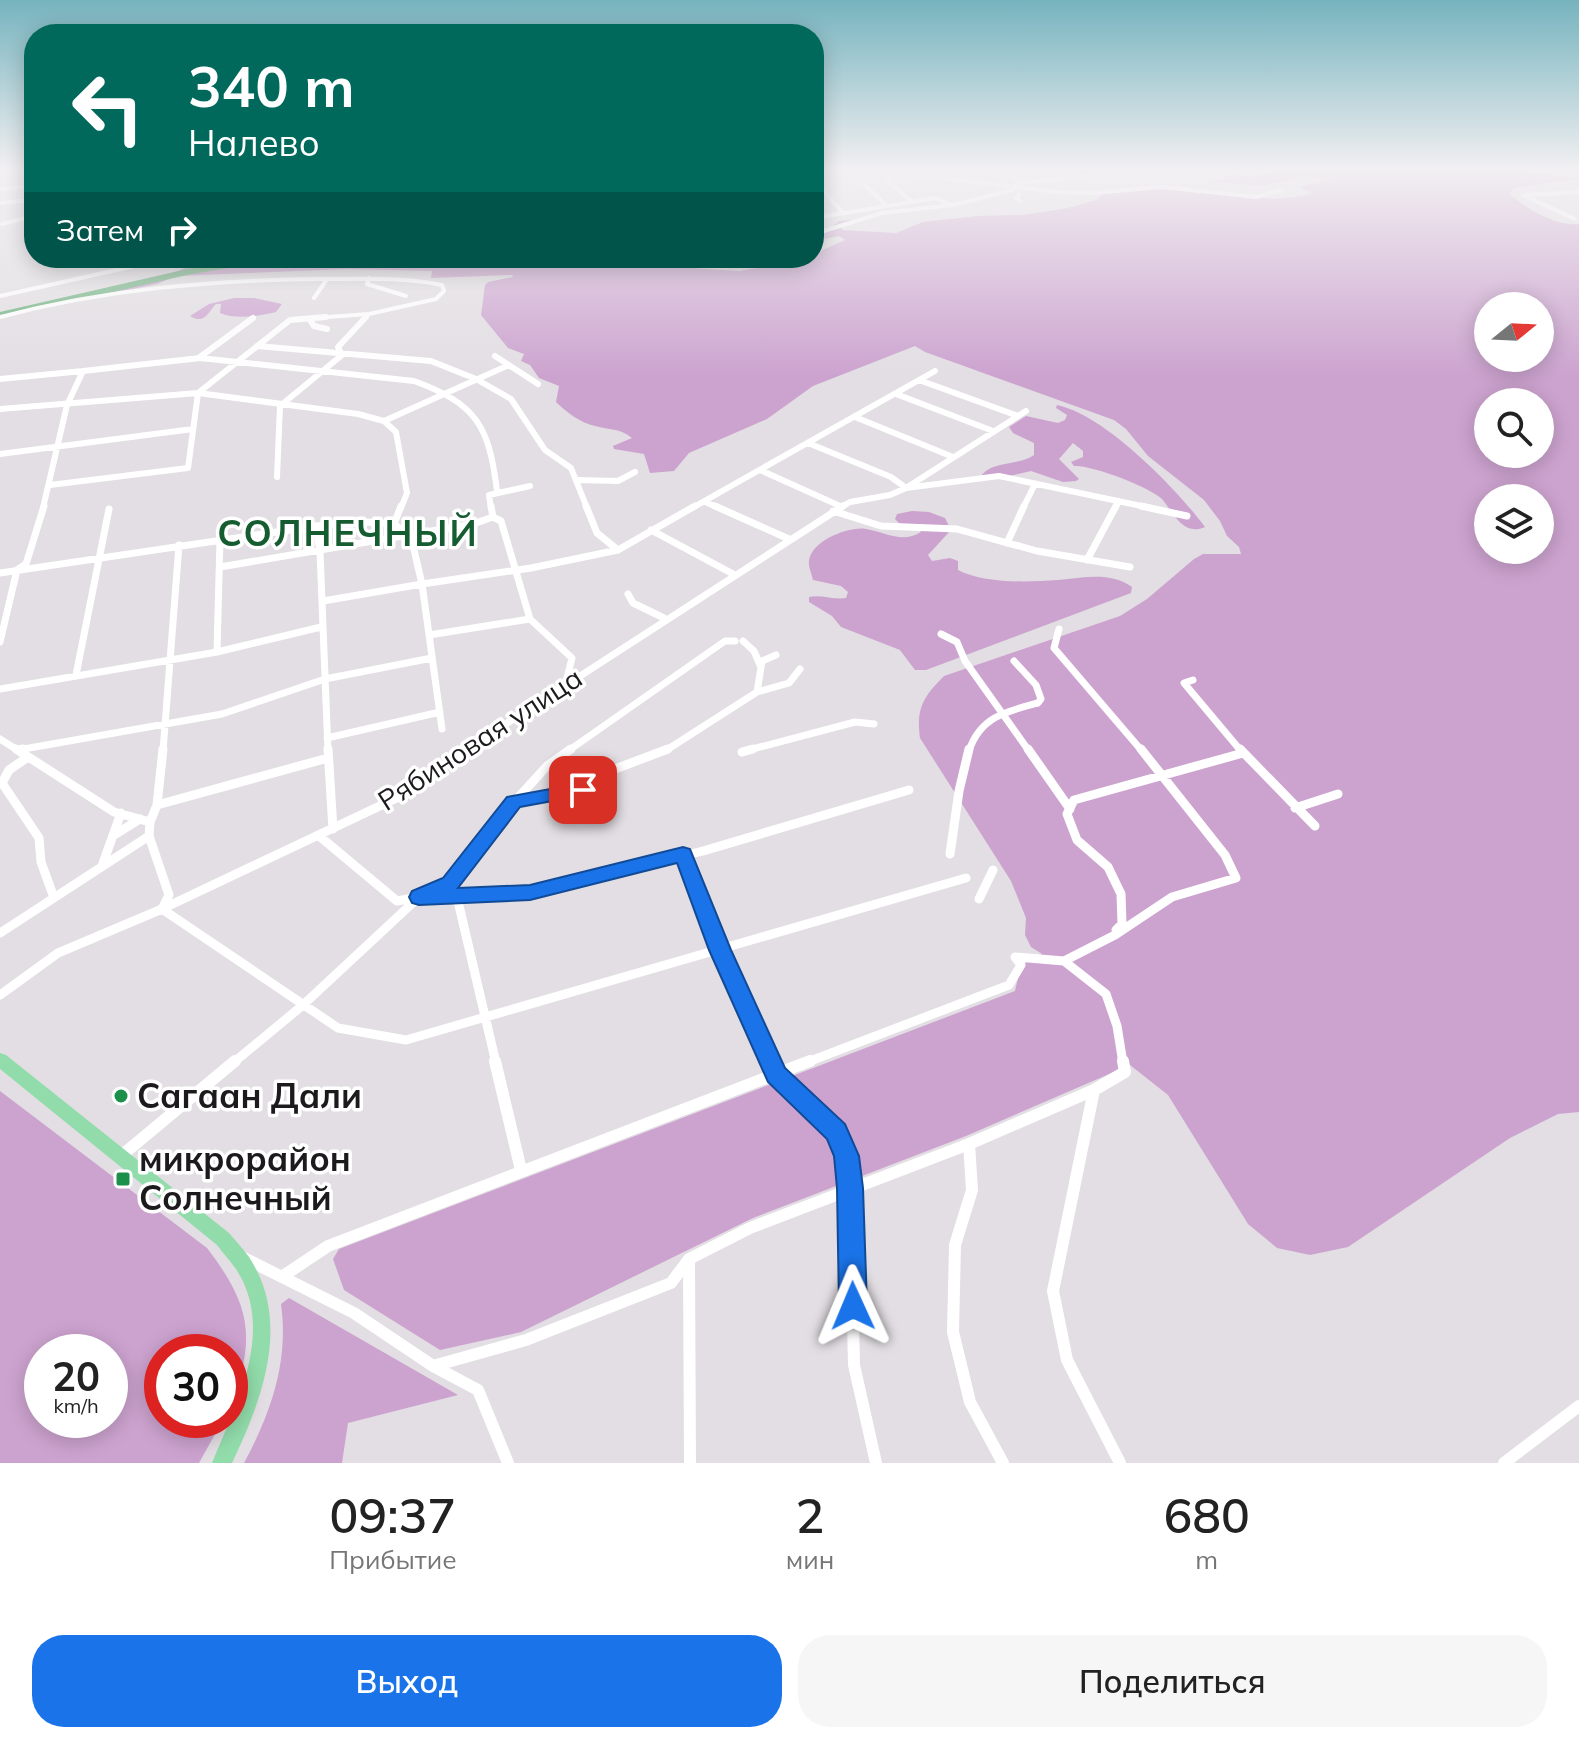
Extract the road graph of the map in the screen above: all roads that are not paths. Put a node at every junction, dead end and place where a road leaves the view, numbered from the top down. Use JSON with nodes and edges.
{"nodes":[{"id":1,"x":125,"y":268,"type":"edge"},
{"id":2,"x":369,"y":278,"type":"junction"},
{"id":3,"x":327,"y":279,"type":"junction"},
{"id":4,"x":0,"y":296,"type":"edge"},
{"id":5,"x":406,"y":296,"type":"dead end"},
{"id":6,"x":314,"y":298,"type":"dead end"},
{"id":7,"x":369,"y":314,"type":"junction"},
{"id":8,"x":0,"y":317,"type":"edge"},
{"id":9,"x":253,"y":318,"type":"dead end"},
{"id":10,"x":310,"y":320,"type":"junction"},
{"id":11,"x":327,"y":329,"type":"dead end"},
{"id":12,"x":257,"y":346,"type":"junction"},
{"id":13,"x":342,"y":355,"type":"junction"},
{"id":14,"x":495,"y":356,"type":"dead end"},
{"id":15,"x":200,"y":358,"type":"junction"},
{"id":16,"x":236,"y":362,"type":"junction"},
{"id":17,"x":509,"y":365,"type":"junction"},
{"id":18,"x":83,"y":371,"type":"junction"},
{"id":19,"x":935,"y":371,"type":"dead end"},
{"id":20,"x":322,"y":372,"type":"junction"},
{"id":21,"x":0,"y":379,"type":"edge"},
{"id":22,"x":476,"y":379,"type":"junction"},
{"id":23,"x":919,"y":380,"type":"junction"},
{"id":24,"x":538,"y":384,"type":"dead end"},
{"id":25,"x":447,"y":391,"type":"junction"},
{"id":26,"x":198,"y":393,"type":"junction"},
{"id":27,"x":896,"y":394,"type":"junction"},
{"id":28,"x":67,"y":405,"type":"junction"},
{"id":29,"x":280,"y":406,"type":"junction"},
{"id":30,"x":0,"y":409,"type":"edge"},
{"id":31,"x":1026,"y":411,"type":"dead end"},
{"id":32,"x":1018,"y":416,"type":"junction"},
{"id":33,"x":855,"y":417,"type":"junction"},
{"id":34,"x":384,"y":421,"type":"junction"},
{"id":35,"x":193,"y":429,"type":"junction"},
{"id":36,"x":993,"y":431,"type":"junction"},
{"id":37,"x":808,"y":443,"type":"junction"},
{"id":38,"x":55,"y":448,"type":"junction"},
{"id":39,"x":0,"y":454,"type":"edge"},
{"id":40,"x":953,"y":457,"type":"junction"},
{"id":41,"x":760,"y":470,"type":"junction"},
{"id":42,"x":635,"y":472,"type":"dead end"},
{"id":43,"x":277,"y":477,"type":"dead end"},
{"id":44,"x":578,"y":480,"type":"junction"},
{"id":45,"x":1035,"y":484,"type":"junction"},
{"id":46,"x":50,"y":485,"type":"junction"},
{"id":47,"x":530,"y":486,"type":"dead end"},
{"id":48,"x":906,"y":488,"type":"junction"},
{"id":49,"x":497,"y":491,"type":"junction"},
{"id":50,"x":1119,"y":501,"type":"junction"},
{"id":51,"x":705,"y":502,"type":"junction"},
{"id":52,"x":837,"y":508,"type":"junction"},
{"id":53,"x":109,"y":509,"type":"dead end"},
{"id":54,"x":1187,"y":516,"type":"dead end"},
{"id":55,"x":493,"y":517,"type":"junction"},
{"id":56,"x":394,"y":524,"type":"junction"},
{"id":57,"x":316,"y":526,"type":"junction"},
{"id":58,"x":651,"y":530,"type":"junction"},
{"id":59,"x":411,"y":537,"type":"junction"},
{"id":60,"x":220,"y":539,"type":"junction"},
{"id":61,"x":789,"y":539,"type":"junction"},
{"id":62,"x":1007,"y":543,"type":"junction"},
{"id":63,"x":179,"y":545,"type":"junction"},
{"id":64,"x":618,"y":550,"type":"junction"},
{"id":65,"x":320,"y":552,"type":"junction"},
{"id":66,"x":99,"y":557,"type":"junction"},
{"id":67,"x":1087,"y":560,"type":"junction"},
{"id":68,"x":220,"y":567,"type":"junction"},
{"id":69,"x":1130,"y":567,"type":"dead end"},
{"id":70,"x":515,"y":568,"type":"junction"},
{"id":71,"x":17,"y":570,"type":"junction"},
{"id":72,"x":0,"y":573,"type":"edge"},
{"id":73,"x":735,"y":575,"type":"junction"},
{"id":74,"x":422,"y":584,"type":"junction"},
{"id":75,"x":628,"y":594,"type":"dead end"},
{"id":76,"x":323,"y":601,"type":"junction"},
{"id":77,"x":664,"y":618,"type":"junction"},
{"id":78,"x":530,"y":619,"type":"junction"},
{"id":79,"x":321,"y":627,"type":"junction"},
{"id":80,"x":1059,"y":629,"type":"dead end"},
{"id":81,"x":941,"y":634,"type":"dead end"},
{"id":82,"x":429,"y":635,"type":"junction"},
{"id":83,"x":0,"y":642,"type":"edge"},
{"id":84,"x":217,"y":652,"type":"junction"},
{"id":85,"x":776,"y":655,"type":"dead end"},
{"id":86,"x":432,"y":658,"type":"junction"},
{"id":87,"x":172,"y":660,"type":"junction"},
{"id":88,"x":1014,"y":661,"type":"dead end"},
{"id":89,"x":760,"y":665,"type":"junction"},
{"id":90,"x":800,"y":669,"type":"dead end"},
{"id":91,"x":76,"y":675,"type":"junction"},
{"id":92,"x":325,"y":679,"type":"junction"},
{"id":93,"x":1193,"y":680,"type":"dead end"},
{"id":94,"x":565,"y":686,"type":"junction"},
{"id":95,"x":0,"y":689,"type":"edge"},
{"id":96,"x":757,"y":692,"type":"junction"},
{"id":97,"x":440,"y":712,"type":"junction"},
{"id":98,"x":1002,"y":713,"type":"junction"},
{"id":99,"x":874,"y":724,"type":"dead end"},
{"id":100,"x":165,"y":725,"type":"junction"},
{"id":101,"x":442,"y":729,"type":"dead end"},
{"id":102,"x":327,"y":738,"type":"junction"},
{"id":103,"x":0,"y":739,"type":"edge"},
{"id":104,"x":18,"y":750,"type":"junction"},
{"id":105,"x":742,"y":752,"type":"dead end"},
{"id":106,"x":1243,"y":753,"type":"junction"},
{"id":107,"x":28,"y":757,"type":"junction"},
{"id":108,"x":328,"y":758,"type":"junction"},
{"id":109,"x":1162,"y":774,"type":"junction"},
{"id":110,"x":909,"y":790,"type":"dead end"},
{"id":111,"x":1338,"y":794,"type":"dead end"},
{"id":112,"x":514,"y":801,"type":"junction"},
{"id":113,"x":157,"y":805,"type":"junction"},
{"id":114,"x":1295,"y":808,"type":"junction"},
{"id":115,"x":1070,"y":809,"type":"junction"},
{"id":116,"x":121,"y":813,"type":"junction"},
{"id":117,"x":145,"y":820,"type":"junction"},
{"id":118,"x":1315,"y":826,"type":"dead end"},
{"id":119,"x":333,"y":829,"type":"junction"},
{"id":120,"x":115,"y":835,"type":"junction"},
{"id":121,"x":318,"y":835,"type":"junction"},
{"id":122,"x":149,"y":836,"type":"junction"},
{"id":123,"x":683,"y":854,"type":"junction"},
{"id":124,"x":950,"y":854,"type":"dead end"},
{"id":125,"x":102,"y":866,"type":"junction"},
{"id":126,"x":993,"y":870,"type":"dead end"},
{"id":127,"x":966,"y":878,"type":"dead end"},
{"id":128,"x":53,"y":895,"type":"junction"},
{"id":129,"x":419,"y":897,"type":"junction"},
{"id":130,"x":457,"y":897,"type":"junction"},
{"id":131,"x":979,"y":899,"type":"dead end"},
{"id":132,"x":162,"y":909,"type":"junction"},
{"id":133,"x":0,"y":933,"type":"edge"},
{"id":134,"x":1111,"y":937,"type":"junction"},
{"id":135,"x":720,"y":950,"type":"junction"},
{"id":136,"x":1064,"y":961,"type":"junction"},
{"id":137,"x":0,"y":995,"type":"edge"},
{"id":138,"x":303,"y":1005,"type":"junction"},
{"id":139,"x":485,"y":1018,"type":"junction"},
{"id":140,"x":0,"y":1060,"type":"edge"},
{"id":141,"x":776,"y":1075,"type":"junction"},
{"id":142,"x":1094,"y":1090,"type":"junction"},
{"id":143,"x":969,"y":1144,"type":"junction"},
{"id":144,"x":120,"y":1157,"type":"junction"},
{"id":145,"x":521,"y":1170,"type":"junction"},
{"id":146,"x":850,"y":1188,"type":"junction"},
{"id":147,"x":240,"y":1256,"type":"junction"},
{"id":148,"x":689,"y":1259,"type":"junction"},
{"id":149,"x":283,"y":1276,"type":"junction"},
{"id":150,"x":433,"y":1366,"type":"junction"},
{"id":151,"x":1579,"y":1406,"type":"edge"},
{"id":152,"x":222,"y":1463,"type":"edge"},
{"id":153,"x":508,"y":1463,"type":"edge"},
{"id":154,"x":690,"y":1463,"type":"edge"},
{"id":155,"x":876,"y":1463,"type":"edge"},
{"id":156,"x":1003,"y":1463,"type":"edge"},
{"id":157,"x":1120,"y":1463,"type":"edge"},
{"id":158,"x":1504,"y":1463,"type":"edge"}],
"edges":[{"from":1,"to":4,"type":"street"},
{"from":2,"to":3,"type":"street"},
{"from":2,"to":5,"type":"street"},
{"from":2,"to":7,"type":"street"},
{"from":3,"to":6,"type":"street"},
{"from":3,"to":8,"type":"street"},
{"from":7,"to":10,"type":"street"},
{"from":7,"to":13,"type":"street"},
{"from":9,"to":15,"type":"street"},
{"from":10,"to":11,"type":"street"},
{"from":10,"to":12,"type":"street"},
{"from":12,"to":13,"type":"street"},
{"from":12,"to":16,"type":"street"},
{"from":13,"to":20,"type":"street"},
{"from":13,"to":22,"type":"street"},
{"from":14,"to":17,"type":"street"},
{"from":15,"to":16,"type":"street"},
{"from":15,"to":18,"type":"street"},
{"from":16,"to":20,"type":"street"},
{"from":16,"to":26,"type":"street"},
{"from":17,"to":22,"type":"street"},
{"from":17,"to":24,"type":"street"},
{"from":18,"to":21,"type":"street"},
{"from":18,"to":28,"type":"street"},
{"from":19,"to":23,"type":"street"},
{"from":20,"to":25,"type":"street"},
{"from":20,"to":29,"type":"street"},
{"from":22,"to":25,"type":"street"},
{"from":22,"to":44,"type":"street"},
{"from":23,"to":27,"type":"street"},
{"from":23,"to":32,"type":"street"},
{"from":25,"to":34,"type":"street"},
{"from":25,"to":49,"type":"street"},
{"from":26,"to":28,"type":"street"},
{"from":26,"to":29,"type":"street"},
{"from":26,"to":35,"type":"street"},
{"from":27,"to":33,"type":"street"},
{"from":27,"to":36,"type":"street"},
{"from":28,"to":30,"type":"street"},
{"from":28,"to":38,"type":"street"},
{"from":29,"to":34,"type":"street"},
{"from":29,"to":43,"type":"street"},
{"from":31,"to":32,"type":"street"},
{"from":32,"to":36,"type":"street"},
{"from":33,"to":37,"type":"street"},
{"from":33,"to":40,"type":"street"},
{"from":34,"to":56,"type":"street"},
{"from":35,"to":38,"type":"street"},
{"from":35,"to":46,"type":"street"},
{"from":36,"to":40,"type":"street"},
{"from":37,"to":41,"type":"street"},
{"from":37,"to":48,"type":"street"},
{"from":38,"to":39,"type":"street"},
{"from":38,"to":46,"type":"street"},
{"from":40,"to":48,"type":"street"},
{"from":41,"to":51,"type":"street"},
{"from":41,"to":52,"type":"street"},
{"from":42,"to":44,"type":"street"},
{"from":44,"to":64,"type":"street"},
{"from":45,"to":48,"type":"street"},
{"from":45,"to":50,"type":"street"},
{"from":45,"to":62,"type":"street"},
{"from":46,"to":71,"type":"street"},
{"from":47,"to":49,"type":"street"},
{"from":48,"to":52,"type":"street","name":"Рябиновая улица"},
{"from":49,"to":55,"type":"street"},
{"from":50,"to":54,"type":"street"},
{"from":50,"to":67,"type":"street"},
{"from":51,"to":58,"type":"street"},
{"from":51,"to":61,"type":"street"},
{"from":52,"to":61,"type":"street","name":"Рябиновая улица"},
{"from":52,"to":62,"type":"street"},
{"from":53,"to":66,"type":"street"},
{"from":55,"to":59,"type":"street"},
{"from":55,"to":70,"type":"street"},
{"from":56,"to":57,"type":"street"},
{"from":56,"to":59,"type":"street"},
{"from":57,"to":60,"type":"street"},
{"from":57,"to":65,"type":"street"},
{"from":58,"to":64,"type":"street"},
{"from":58,"to":73,"type":"street"},
{"from":59,"to":65,"type":"street"},
{"from":59,"to":74,"type":"street"},
{"from":60,"to":63,"type":"street"},
{"from":60,"to":68,"type":"street"},
{"from":61,"to":73,"type":"street","name":"Рябиновая улица"},
{"from":62,"to":67,"type":"street"},
{"from":63,"to":66,"type":"street"},
{"from":63,"to":87,"type":"street"},
{"from":64,"to":70,"type":"street"},
{"from":65,"to":68,"type":"street"},
{"from":65,"to":76,"type":"street"},
{"from":66,"to":71,"type":"street"},
{"from":66,"to":91,"type":"street"},
{"from":67,"to":69,"type":"street"},
{"from":68,"to":84,"type":"street"},
{"from":70,"to":74,"type":"street"},
{"from":70,"to":78,"type":"street"},
{"from":71,"to":72,"type":"street"},
{"from":71,"to":83,"type":"street"},
{"from":73,"to":77,"type":"street","name":"Рябиновая улица"},
{"from":74,"to":76,"type":"street"},
{"from":74,"to":82,"type":"street"},
{"from":75,"to":77,"type":"street"},
{"from":76,"to":79,"type":"street"},
{"from":77,"to":94,"type":"street","name":"Рябиновая улица"},
{"from":78,"to":82,"type":"street"},
{"from":78,"to":94,"type":"street"},
{"from":79,"to":84,"type":"street"},
{"from":79,"to":92,"type":"street"},
{"from":80,"to":109,"type":"street"},
{"from":81,"to":98,"type":"street"},
{"from":82,"to":86,"type":"street"},
{"from":84,"to":87,"type":"street"},
{"from":85,"to":89,"type":"street"},
{"from":86,"to":92,"type":"street"},
{"from":86,"to":97,"type":"street"},
{"from":87,"to":91,"type":"street"},
{"from":87,"to":100,"type":"street"},
{"from":88,"to":98,"type":"street"},
{"from":89,"to":96,"type":"street"},
{"from":89,"to":112,"type":"street"},
{"from":90,"to":96,"type":"street"},
{"from":91,"to":95,"type":"street"},
{"from":92,"to":100,"type":"street"},
{"from":92,"to":102,"type":"street"},
{"from":93,"to":106,"type":"street"},
{"from":94,"to":119,"type":"street","name":"Рябиновая улица"},
{"from":96,"to":112,"type":"street"},
{"from":97,"to":101,"type":"street"},
{"from":97,"to":102,"type":"street"},
{"from":98,"to":115,"type":"street"},
{"from":98,"to":124,"type":"street"},
{"from":99,"to":105,"type":"street"},
{"from":100,"to":104,"type":"street"},
{"from":100,"to":113,"type":"street"},
{"from":102,"to":108,"type":"street"},
{"from":103,"to":104,"type":"street"},
{"from":104,"to":107,"type":"street"},
{"from":106,"to":109,"type":"street"},
{"from":106,"to":114,"type":"street"},
{"from":107,"to":116,"type":"street"},
{"from":107,"to":128,"type":"street"},
{"from":108,"to":113,"type":"street"},
{"from":108,"to":119,"type":"street"},
{"from":109,"to":115,"type":"street"},
{"from":109,"to":134,"type":"street"},
{"from":110,"to":123,"type":"street"},
{"from":111,"to":114,"type":"street"},
{"from":112,"to":129,"type":"street"},
{"from":113,"to":117,"type":"street"},
{"from":114,"to":118,"type":"street"},
{"from":115,"to":134,"type":"street"},
{"from":116,"to":117,"type":"street"},
{"from":116,"to":120,"type":"street"},
{"from":117,"to":120,"type":"street"},
{"from":117,"to":122,"type":"street"},
{"from":119,"to":121,"type":"street","name":"Рябиновая улица"},
{"from":120,"to":125,"type":"street"},
{"from":121,"to":129,"type":"street"},
{"from":121,"to":132,"type":"street","name":"Рябиновая улица"},
{"from":122,"to":125,"type":"street"},
{"from":122,"to":132,"type":"street"},
{"from":123,"to":130,"type":"street"},
{"from":123,"to":135,"type":"street"},
{"from":125,"to":128,"type":"street"},
{"from":126,"to":131,"type":"street"},
{"from":127,"to":135,"type":"street"},
{"from":128,"to":133,"type":"street"},
{"from":129,"to":130,"type":"street"},
{"from":129,"to":138,"type":"street"},
{"from":130,"to":139,"type":"street"},
{"from":132,"to":137,"type":"street","name":"Рябиновая улица"},
{"from":132,"to":138,"type":"street"},
{"from":134,"to":136,"type":"street"},
{"from":135,"to":139,"type":"street"},
{"from":135,"to":141,"type":"street"},
{"from":136,"to":141,"type":"street"},
{"from":136,"to":142,"type":"street"},
{"from":138,"to":139,"type":"street"},
{"from":138,"to":144,"type":"street"},
{"from":139,"to":145,"type":"street"},
{"from":140,"to":144,"type":"main road"},
{"from":141,"to":145,"type":"street"},
{"from":141,"to":146,"type":"street"},
{"from":142,"to":143,"type":"street"},
{"from":142,"to":157,"type":"street"},
{"from":143,"to":146,"type":"street"},
{"from":143,"to":156,"type":"street"},
{"from":144,"to":147,"type":"main road"},
{"from":145,"to":149,"type":"street"},
{"from":146,"to":148,"type":"street"},
{"from":146,"to":155,"type":"street"},
{"from":147,"to":149,"type":"street"},
{"from":147,"to":152,"type":"main road"},
{"from":148,"to":150,"type":"street"},
{"from":148,"to":154,"type":"street"},
{"from":149,"to":150,"type":"street"},
{"from":150,"to":153,"type":"street"},
{"from":151,"to":158,"type":"street"}]}
